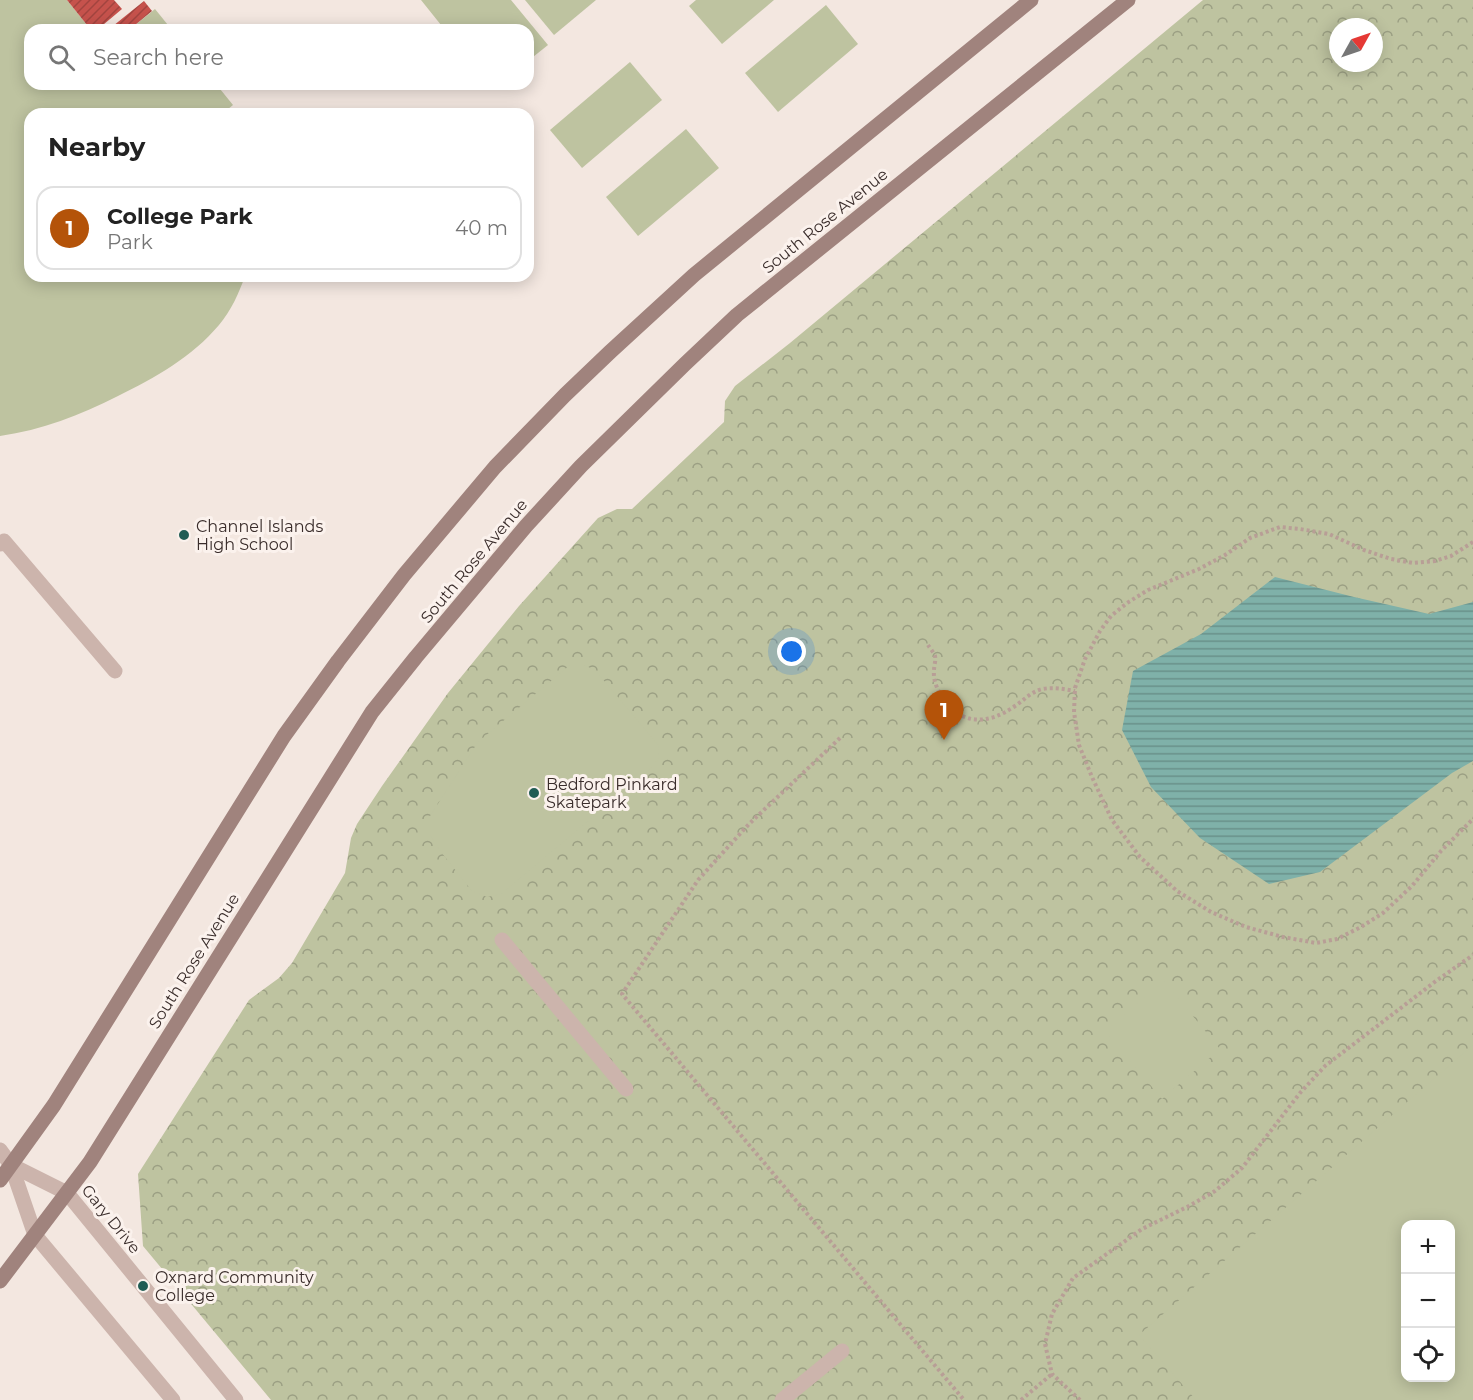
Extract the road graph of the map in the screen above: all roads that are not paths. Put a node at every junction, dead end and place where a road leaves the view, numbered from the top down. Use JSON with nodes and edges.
{"nodes":[{"id":1,"x":1031,"y":0,"type":"edge"},
{"id":2,"x":1128,"y":0,"type":"edge"},
{"id":3,"x":0,"y":544,"type":"edge"},
{"id":4,"x":115,"y":671,"type":"dead end"},
{"id":5,"x":502,"y":940,"type":"dead end"},
{"id":6,"x":626,"y":1089,"type":"dead end"},
{"id":7,"x":0,"y":1150,"type":"edge"},
{"id":8,"x":11,"y":1165,"type":"junction"},
{"id":9,"x":0,"y":1180,"type":"edge"},
{"id":10,"x":67,"y":1193,"type":"junction"},
{"id":11,"x":35,"y":1235,"type":"junction"},
{"id":12,"x":0,"y":1281,"type":"edge"},
{"id":13,"x":842,"y":1351,"type":"dead end"},
{"id":14,"x":173,"y":1400,"type":"edge"},
{"id":15,"x":236,"y":1400,"type":"edge"},
{"id":16,"x":782,"y":1400,"type":"edge"}],
"edges":[{"from":1,"to":8,"type":"main road"},
{"from":2,"to":10,"type":"main road","name":"South Rose Avenue"},
{"from":3,"to":4,"type":"street"},
{"from":5,"to":6,"type":"street"},
{"from":7,"to":8,"type":"street","name":"Gary Drive"},
{"from":8,"to":9,"type":"main road"},
{"from":8,"to":10,"type":"street","name":"Gary Drive"},
{"from":8,"to":11,"type":"street","name":"Gary Drive"},
{"from":10,"to":11,"type":"main road","name":"South Rose Avenue"},
{"from":10,"to":15,"type":"street","name":"Gary Drive"},
{"from":11,"to":12,"type":"main road","name":"South Rose Avenue"},
{"from":11,"to":14,"type":"street","name":"Gary Drive"},
{"from":13,"to":16,"type":"street"}]}
